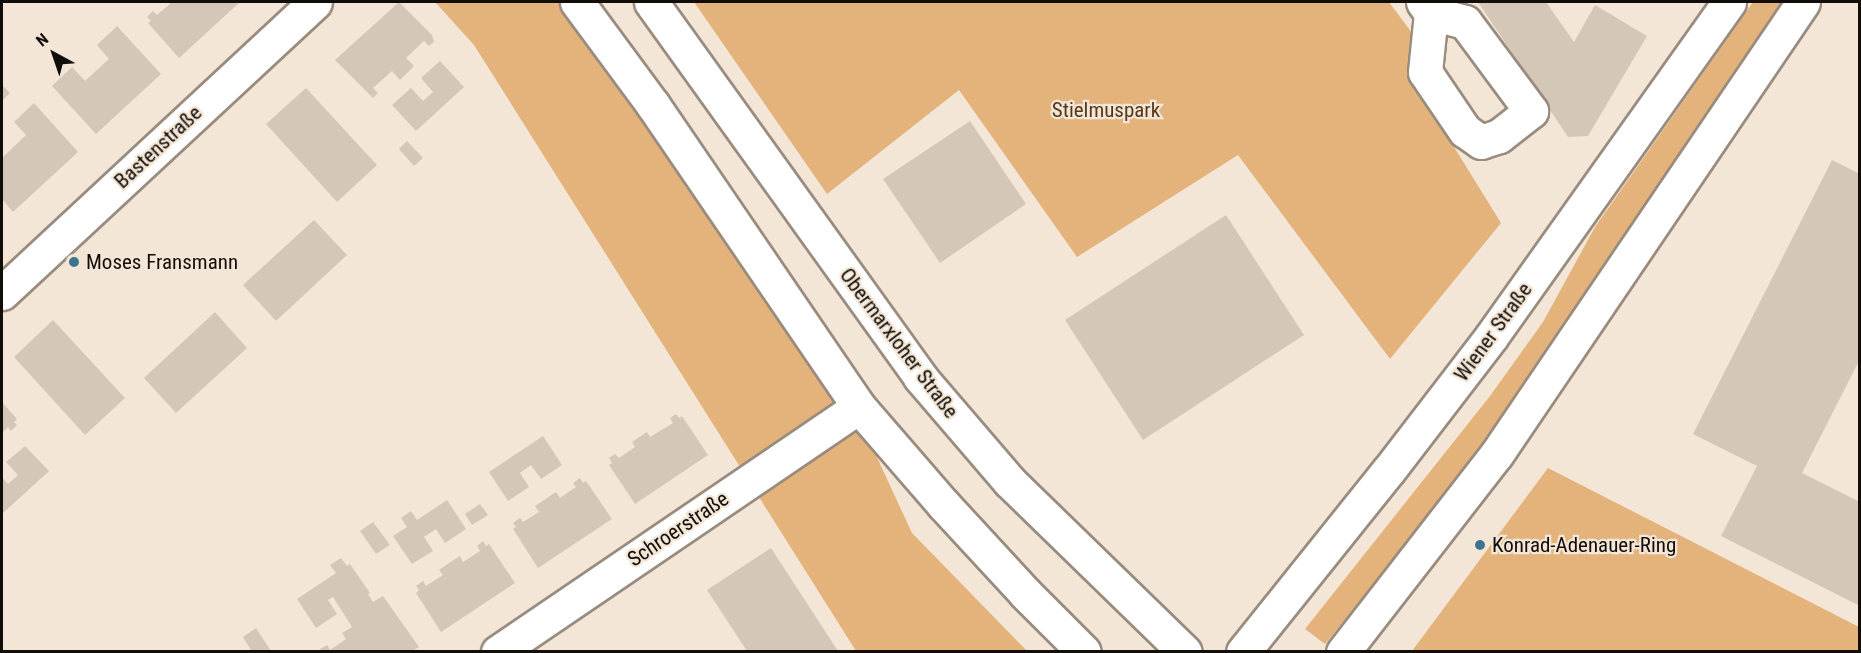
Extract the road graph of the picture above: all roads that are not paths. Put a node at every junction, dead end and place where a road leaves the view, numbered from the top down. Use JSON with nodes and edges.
{"nodes":[{"id":1,"x":315,"y":2,"type":"edge"},
{"id":2,"x":578,"y":2,"type":"edge"},
{"id":3,"x":651,"y":2,"type":"edge"},
{"id":4,"x":1729,"y":2,"type":"edge"},
{"id":5,"x":1803,"y":2,"type":"edge"},
{"id":6,"x":2,"y":293,"type":"edge"},
{"id":7,"x":859,"y":407,"type":"junction"},
{"id":8,"x":498,"y":651,"type":"edge"},
{"id":9,"x":1084,"y":651,"type":"edge"},
{"id":10,"x":1185,"y":651,"type":"edge"},
{"id":11,"x":1243,"y":651,"type":"edge"},
{"id":12,"x":1343,"y":651,"type":"edge"}],
"edges":[{"from":1,"to":6,"type":"street","name":"Bastenstraße"},
{"from":2,"to":7,"type":"street"},
{"from":3,"to":10,"type":"street","name":"Obermarxloher Straße"},
{"from":4,"to":11,"type":"street","name":"Wiener Straße"},
{"from":5,"to":12,"type":"street"},
{"from":7,"to":8,"type":"street","name":"Schroerstraße"},
{"from":7,"to":9,"type":"street"}]}
